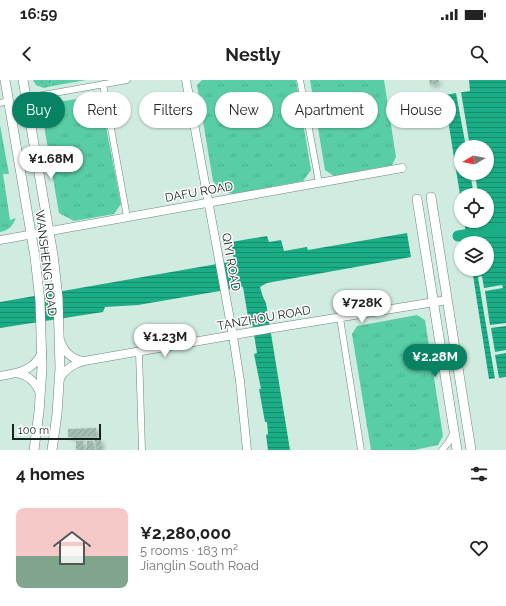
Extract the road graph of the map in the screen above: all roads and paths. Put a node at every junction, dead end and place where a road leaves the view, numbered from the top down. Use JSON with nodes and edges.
{"nodes":[{"id":1,"x":5,"y":80,"type":"edge"},
{"id":2,"x":23,"y":80,"type":"edge"},
{"id":3,"x":127,"y":80,"type":"edge"},
{"id":4,"x":186,"y":80,"type":"edge"},
{"id":5,"x":300,"y":80,"type":"edge"},
{"id":6,"x":103,"y":84,"type":"junction"},
{"id":7,"x":25,"y":92,"type":"edge"},
{"id":8,"x":59,"y":92,"type":"edge"},
{"id":9,"x":4,"y":102,"type":"edge"},
{"id":10,"x":31,"y":128,"type":"edge"},
{"id":11,"x":402,"y":168,"type":"dead end"},
{"id":12,"x":319,"y":183,"type":"junction"},
{"id":13,"x":431,"y":196,"type":"dead end"},
{"id":14,"x":417,"y":199,"type":"dead end"},
{"id":15,"x":208,"y":203,"type":"junction"},
{"id":16,"x":127,"y":217,"type":"junction"},
{"id":17,"x":49,"y":231,"type":"junction"},
{"id":18,"x":31,"y":234,"type":"junction"},
{"id":19,"x":0,"y":240,"type":"edge"},
{"id":20,"x":447,"y":300,"type":"junction"},
{"id":21,"x":433,"y":302,"type":"junction"},
{"id":22,"x":340,"y":318,"type":"junction"},
{"id":23,"x":233,"y":336,"type":"junction"},
{"id":24,"x":60,"y":340,"type":"junction"},
{"id":25,"x":42,"y":351,"type":"junction"},
{"id":26,"x":139,"y":352,"type":"junction"},
{"id":27,"x":84,"y":361,"type":"junction"},
{"id":28,"x":15,"y":373,"type":"junction"},
{"id":29,"x":0,"y":376,"type":"edge"},
{"id":30,"x":59,"y":381,"type":"junction"},
{"id":31,"x":40,"y":394,"type":"junction"},
{"id":32,"x":454,"y":432,"type":"junction"},
{"id":33,"x":34,"y":450,"type":"edge"},
{"id":34,"x":52,"y":450,"type":"edge"},
{"id":35,"x":142,"y":450,"type":"edge"},
{"id":36,"x":247,"y":450,"type":"edge"},
{"id":37,"x":361,"y":450,"type":"edge"},
{"id":38,"x":442,"y":450,"type":"edge"},
{"id":39,"x":457,"y":450,"type":"edge"},
{"id":40,"x":471,"y":450,"type":"edge"}],
"edges":[{"from":1,"to":9,"type":"main road","name":"WANSHENG ROAD"},
{"from":2,"to":7,"type":"main road","name":"WANSHENG ROAD"},
{"from":3,"to":6,"type":"street"},
{"from":4,"to":15,"type":"street","name":"QIYI ROAD"},
{"from":5,"to":12,"type":"street"},
{"from":6,"to":8,"type":"street"},
{"from":6,"to":16,"type":"street"},
{"from":9,"to":18,"type":"main road","name":"WANSHENG ROAD"},
{"from":10,"to":17,"type":"main road","name":"WANSHENG ROAD"},
{"from":11,"to":12,"type":"street","name":"DAFU ROAD"},
{"from":12,"to":15,"type":"street","name":"DAFU ROAD"},
{"from":13,"to":20,"type":"main road"},
{"from":14,"to":21,"type":"main road"},
{"from":15,"to":16,"type":"street","name":"DAFU ROAD"},
{"from":15,"to":23,"type":"street","name":"QIYI ROAD"},
{"from":16,"to":17,"type":"street","name":"DAFU ROAD"},
{"from":17,"to":18,"type":"street","name":"DAFU ROAD"},
{"from":17,"to":24,"type":"main road","name":"WANSHENG ROAD"},
{"from":18,"to":19,"type":"street","name":"DAFU ROAD"},
{"from":18,"to":25,"type":"main road","name":"WANSHENG ROAD"},
{"from":20,"to":21,"type":"street","name":"TANZHOU ROAD"},
{"from":20,"to":40,"type":"main road"},
{"from":21,"to":22,"type":"street","name":"TANZHOU ROAD"},
{"from":21,"to":32,"type":"main road"},
{"from":22,"to":23,"type":"street","name":"TANZHOU ROAD"},
{"from":22,"to":37,"type":"street"},
{"from":23,"to":26,"type":"street","name":"TANZHOU ROAD"},
{"from":23,"to":36,"type":"street","name":"QIYI ROAD"},
{"from":24,"to":27,"type":"street"},
{"from":24,"to":30,"type":"main road","name":"WANSHENG ROAD"},
{"from":25,"to":28,"type":"street"},
{"from":25,"to":31,"type":"main road","name":"WANSHENG ROAD"},
{"from":26,"to":27,"type":"street","name":"TANZHOU ROAD"},
{"from":26,"to":35,"type":"street"},
{"from":27,"to":30,"type":"street","name":"TANZHOU ROAD"},
{"from":28,"to":29,"type":"street"},
{"from":28,"to":31,"type":"street"},
{"from":30,"to":34,"type":"main road","name":"WANSHENG ROAD"},
{"from":31,"to":33,"type":"main road","name":"WANSHENG ROAD"},
{"from":32,"to":38,"type":"street"},
{"from":32,"to":39,"type":"main road"}]}
